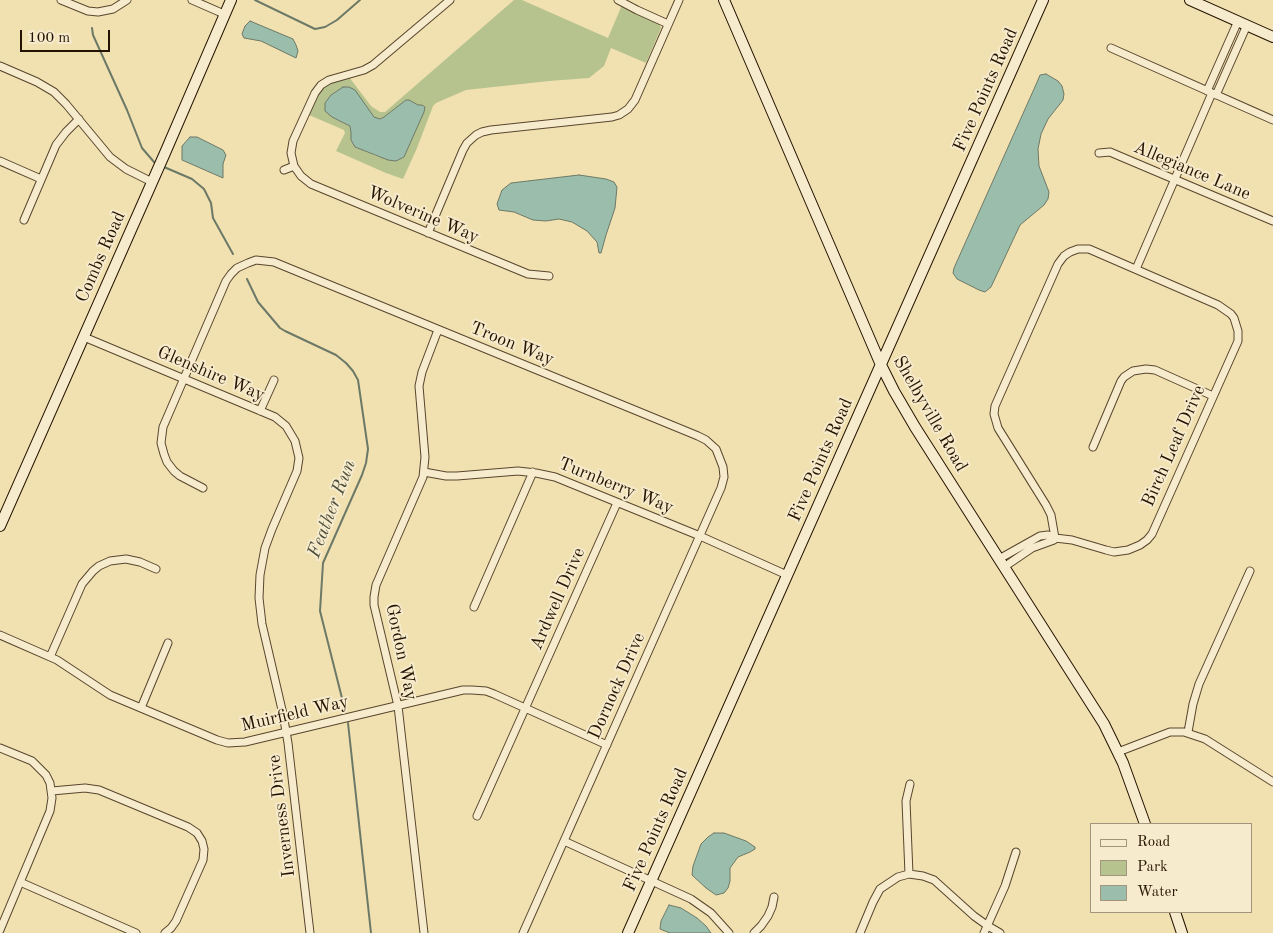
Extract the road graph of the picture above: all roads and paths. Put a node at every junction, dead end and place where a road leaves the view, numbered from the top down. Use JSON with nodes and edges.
{"nodes":[{"id":1,"x":60,"y":0,"type":"edge"},
{"id":2,"x":126,"y":0,"type":"edge"},
{"id":3,"x":192,"y":0,"type":"edge"},
{"id":4,"x":450,"y":0,"type":"edge"},
{"id":5,"x":618,"y":0,"type":"edge"},
{"id":6,"x":677,"y":0,"type":"edge"},
{"id":7,"x":724,"y":0,"type":"edge"},
{"id":8,"x":1043,"y":0,"type":"edge"},
{"id":9,"x":1190,"y":0,"type":"edge"},
{"id":10,"x":228,"y":1,"type":"edge"},
{"id":11,"x":224,"y":14,"type":"junction"},
{"id":12,"x":1242,"y":23,"type":"junction"},
{"id":13,"x":668,"y":24,"type":"junction"},
{"id":14,"x":1273,"y":37,"type":"edge"},
{"id":15,"x":1111,"y":48,"type":"dead end"},
{"id":16,"x":0,"y":66,"type":"edge"},
{"id":17,"x":1212,"y":93,"type":"junction"},
{"id":18,"x":79,"y":119,"type":"junction"},
{"id":19,"x":1273,"y":120,"type":"edge"},
{"id":20,"x":1099,"y":153,"type":"dead end"},
{"id":21,"x":0,"y":161,"type":"edge"},
{"id":22,"x":294,"y":166,"type":"junction"},
{"id":23,"x":284,"y":170,"type":"dead end"},
{"id":24,"x":154,"y":177,"type":"junction"},
{"id":25,"x":41,"y":179,"type":"junction"},
{"id":26,"x":1174,"y":179,"type":"junction"},
{"id":27,"x":24,"y":220,"type":"dead end"},
{"id":28,"x":1273,"y":221,"type":"edge"},
{"id":29,"x":428,"y":233,"type":"junction"},
{"id":30,"x":1136,"y":269,"type":"junction"},
{"id":31,"x":549,"y":276,"type":"dead end"},
{"id":32,"x":438,"y":330,"type":"junction"},
{"id":33,"x":84,"y":337,"type":"junction"},
{"id":34,"x":881,"y":365,"type":"junction"},
{"id":35,"x":183,"y":379,"type":"junction"},
{"id":36,"x":274,"y":380,"type":"dead end"},
{"id":37,"x":1213,"y":396,"type":"junction"},
{"id":38,"x":260,"y":411,"type":"junction"},
{"id":39,"x":1093,"y":446,"type":"dead end"},
{"id":40,"x":716,"y":450,"type":"joint"},
{"id":41,"x":298,"y":466,"type":"joint"},
{"id":42,"x":424,"y":472,"type":"junction"},
{"id":43,"x":533,"y":472,"type":"junction"},
{"id":44,"x":203,"y":488,"type":"dead end"},
{"id":45,"x":618,"y":502,"type":"junction"},
{"id":46,"x":0,"y":526,"type":"edge"},
{"id":47,"x":700,"y":536,"type":"junction"},
{"id":48,"x":1054,"y":539,"type":"junction"},
{"id":49,"x":1002,"y":563,"type":"junction"},
{"id":50,"x":156,"y":569,"type":"dead end"},
{"id":51,"x":1250,"y":571,"type":"dead end"},
{"id":52,"x":787,"y":575,"type":"junction"},
{"id":53,"x":474,"y":607,"type":"dead end"},
{"id":54,"x":0,"y":636,"type":"edge"},
{"id":55,"x":168,"y":643,"type":"dead end"},
{"id":56,"x":50,"y":656,"type":"junction"},
{"id":57,"x":398,"y":706,"type":"junction"},
{"id":58,"x":141,"y":708,"type":"junction"},
{"id":59,"x":525,"y":708,"type":"junction"},
{"id":60,"x":287,"y":732,"type":"junction"},
{"id":61,"x":1188,"y":732,"type":"junction"},
{"id":62,"x":607,"y":745,"type":"junction"},
{"id":63,"x":0,"y":748,"type":"edge"},
{"id":64,"x":1118,"y":752,"type":"junction"},
{"id":65,"x":1273,"y":782,"type":"edge"},
{"id":66,"x":910,"y":784,"type":"dead end"},
{"id":67,"x":52,"y":791,"type":"junction"},
{"id":68,"x":477,"y":816,"type":"dead end"},
{"id":69,"x":1145,"y":823,"type":"edge"},
{"id":70,"x":564,"y":841,"type":"junction"},
{"id":71,"x":1016,"y":852,"type":"dead end"},
{"id":72,"x":909,"y":874,"type":"junction"},
{"id":73,"x":651,"y":881,"type":"junction"},
{"id":74,"x":20,"y":882,"type":"junction"},
{"id":75,"x":774,"y":897,"type":"dead end"},
{"id":76,"x":1175,"y":913,"type":"edge"},
{"id":77,"x":0,"y":930,"type":"edge"},
{"id":78,"x":986,"y":930,"type":"edge"},
{"id":79,"x":136,"y":933,"type":"edge"},
{"id":80,"x":165,"y":933,"type":"edge"},
{"id":81,"x":310,"y":933,"type":"edge"},
{"id":82,"x":424,"y":933,"type":"edge"},
{"id":83,"x":523,"y":933,"type":"edge"},
{"id":84,"x":628,"y":933,"type":"edge"},
{"id":85,"x":730,"y":933,"type":"edge"},
{"id":86,"x":754,"y":933,"type":"edge"},
{"id":87,"x":860,"y":933,"type":"edge"},
{"id":88,"x":1000,"y":933,"type":"edge"},
{"id":89,"x":1182,"y":933,"type":"edge"}],
"edges":[{"from":1,"to":2,"type":"street"},
{"from":3,"to":11,"type":"street"},
{"from":4,"to":22,"type":"street"},
{"from":5,"to":13,"type":"street"},
{"from":6,"to":13,"type":"street"},
{"from":7,"to":34,"type":"street","name":"Shelbyville Road"},
{"from":8,"to":34,"type":"street","name":"Five Points Road"},
{"from":9,"to":12,"type":"street"},
{"from":10,"to":11,"type":"street","name":"Combs Road"},
{"from":11,"to":24,"type":"street","name":"Combs Road"},
{"from":12,"to":14,"type":"street"},
{"from":12,"to":17,"type":"street"},
{"from":13,"to":29,"type":"street"},
{"from":15,"to":17,"type":"street"},
{"from":16,"to":18,"type":"street"},
{"from":17,"to":19,"type":"street"},
{"from":17,"to":26,"type":"street"},
{"from":18,"to":24,"type":"street"},
{"from":18,"to":25,"type":"street"},
{"from":20,"to":26,"type":"street","name":"Allegiance Lane"},
{"from":21,"to":25,"type":"street"},
{"from":22,"to":23,"type":"street"},
{"from":22,"to":29,"type":"street","name":"Wolverine Way"},
{"from":24,"to":33,"type":"street","name":"Combs Road"},
{"from":25,"to":27,"type":"street"},
{"from":26,"to":28,"type":"street","name":"Allegiance Lane"},
{"from":26,"to":30,"type":"street"},
{"from":29,"to":31,"type":"street","name":"Wolverine Way"},
{"from":30,"to":37,"type":"street","name":"Birch Leaf Drive"},
{"from":30,"to":48,"type":"street","name":"Birch Leaf Drive"},
{"from":32,"to":35,"type":"street","name":"Troon Way"},
{"from":32,"to":40,"type":"street","name":"Troon Way"},
{"from":32,"to":42,"type":"street","name":"Gordon Way"},
{"from":33,"to":35,"type":"street","name":"Glenshire Way"},
{"from":33,"to":46,"type":"street","name":"Combs Road"},
{"from":34,"to":49,"type":"street","name":"Shelbyville Road"},
{"from":34,"to":52,"type":"street","name":"Five Points Road"},
{"from":35,"to":38,"type":"street","name":"Glenshire Way"},
{"from":35,"to":44,"type":"street","name":"Troon Way"},
{"from":36,"to":38,"type":"street"},
{"from":37,"to":39,"type":"street"},
{"from":37,"to":48,"type":"street","name":"Birch Leaf Drive"},
{"from":38,"to":41,"type":"street","name":"Glenshire Way"},
{"from":40,"to":47,"type":"street","name":"Dornock Drive"},
{"from":41,"to":60,"type":"street","name":"Inverness Drive"},
{"from":42,"to":43,"type":"street","name":"Turnberry Way"},
{"from":42,"to":57,"type":"street","name":"Gordon Way"},
{"from":43,"to":45,"type":"street","name":"Turnberry Way"},
{"from":43,"to":53,"type":"street"},
{"from":45,"to":47,"type":"street","name":"Turnberry Way"},
{"from":45,"to":59,"type":"street","name":"Ardwell Drive"},
{"from":47,"to":52,"type":"street","name":"Turnberry Way"},
{"from":47,"to":62,"type":"street","name":"Dornock Drive"},
{"from":48,"to":49,"type":"street","name":"Birch Leaf Drive"},
{"from":49,"to":64,"type":"street","name":"Shelbyville Road"},
{"from":50,"to":56,"type":"street"},
{"from":51,"to":61,"type":"street"},
{"from":52,"to":73,"type":"street","name":"Five Points Road"},
{"from":54,"to":56,"type":"street","name":"Muirfield Way"},
{"from":55,"to":58,"type":"street"},
{"from":56,"to":58,"type":"street","name":"Muirfield Way"},
{"from":57,"to":59,"type":"street","name":"Muirfield Way"},
{"from":57,"to":60,"type":"street","name":"Muirfield Way"},
{"from":57,"to":82,"type":"street","name":"Gordon Way"},
{"from":58,"to":60,"type":"street","name":"Muirfield Way"},
{"from":59,"to":62,"type":"street","name":"Muirfield Way"},
{"from":59,"to":68,"type":"street","name":"Ardwell Drive"},
{"from":60,"to":81,"type":"street","name":"Inverness Drive"},
{"from":61,"to":64,"type":"street"},
{"from":61,"to":65,"type":"street"},
{"from":62,"to":70,"type":"street","name":"Dornock Drive"},
{"from":63,"to":67,"type":"street"},
{"from":64,"to":69,"type":"street","name":"Shelbyville Road"},
{"from":66,"to":72,"type":"street"},
{"from":67,"to":74,"type":"street"},
{"from":67,"to":80,"type":"street"},
{"from":70,"to":73,"type":"street"},
{"from":70,"to":83,"type":"street","name":"Dornock Drive"},
{"from":71,"to":78,"type":"street"},
{"from":72,"to":78,"type":"street"},
{"from":72,"to":87,"type":"street"},
{"from":73,"to":84,"type":"street","name":"Five Points Road"},
{"from":73,"to":85,"type":"street"},
{"from":74,"to":77,"type":"street"},
{"from":74,"to":79,"type":"street"},
{"from":75,"to":86,"type":"street"},
{"from":76,"to":89,"type":"street"},
{"from":78,"to":88,"type":"street"}]}
